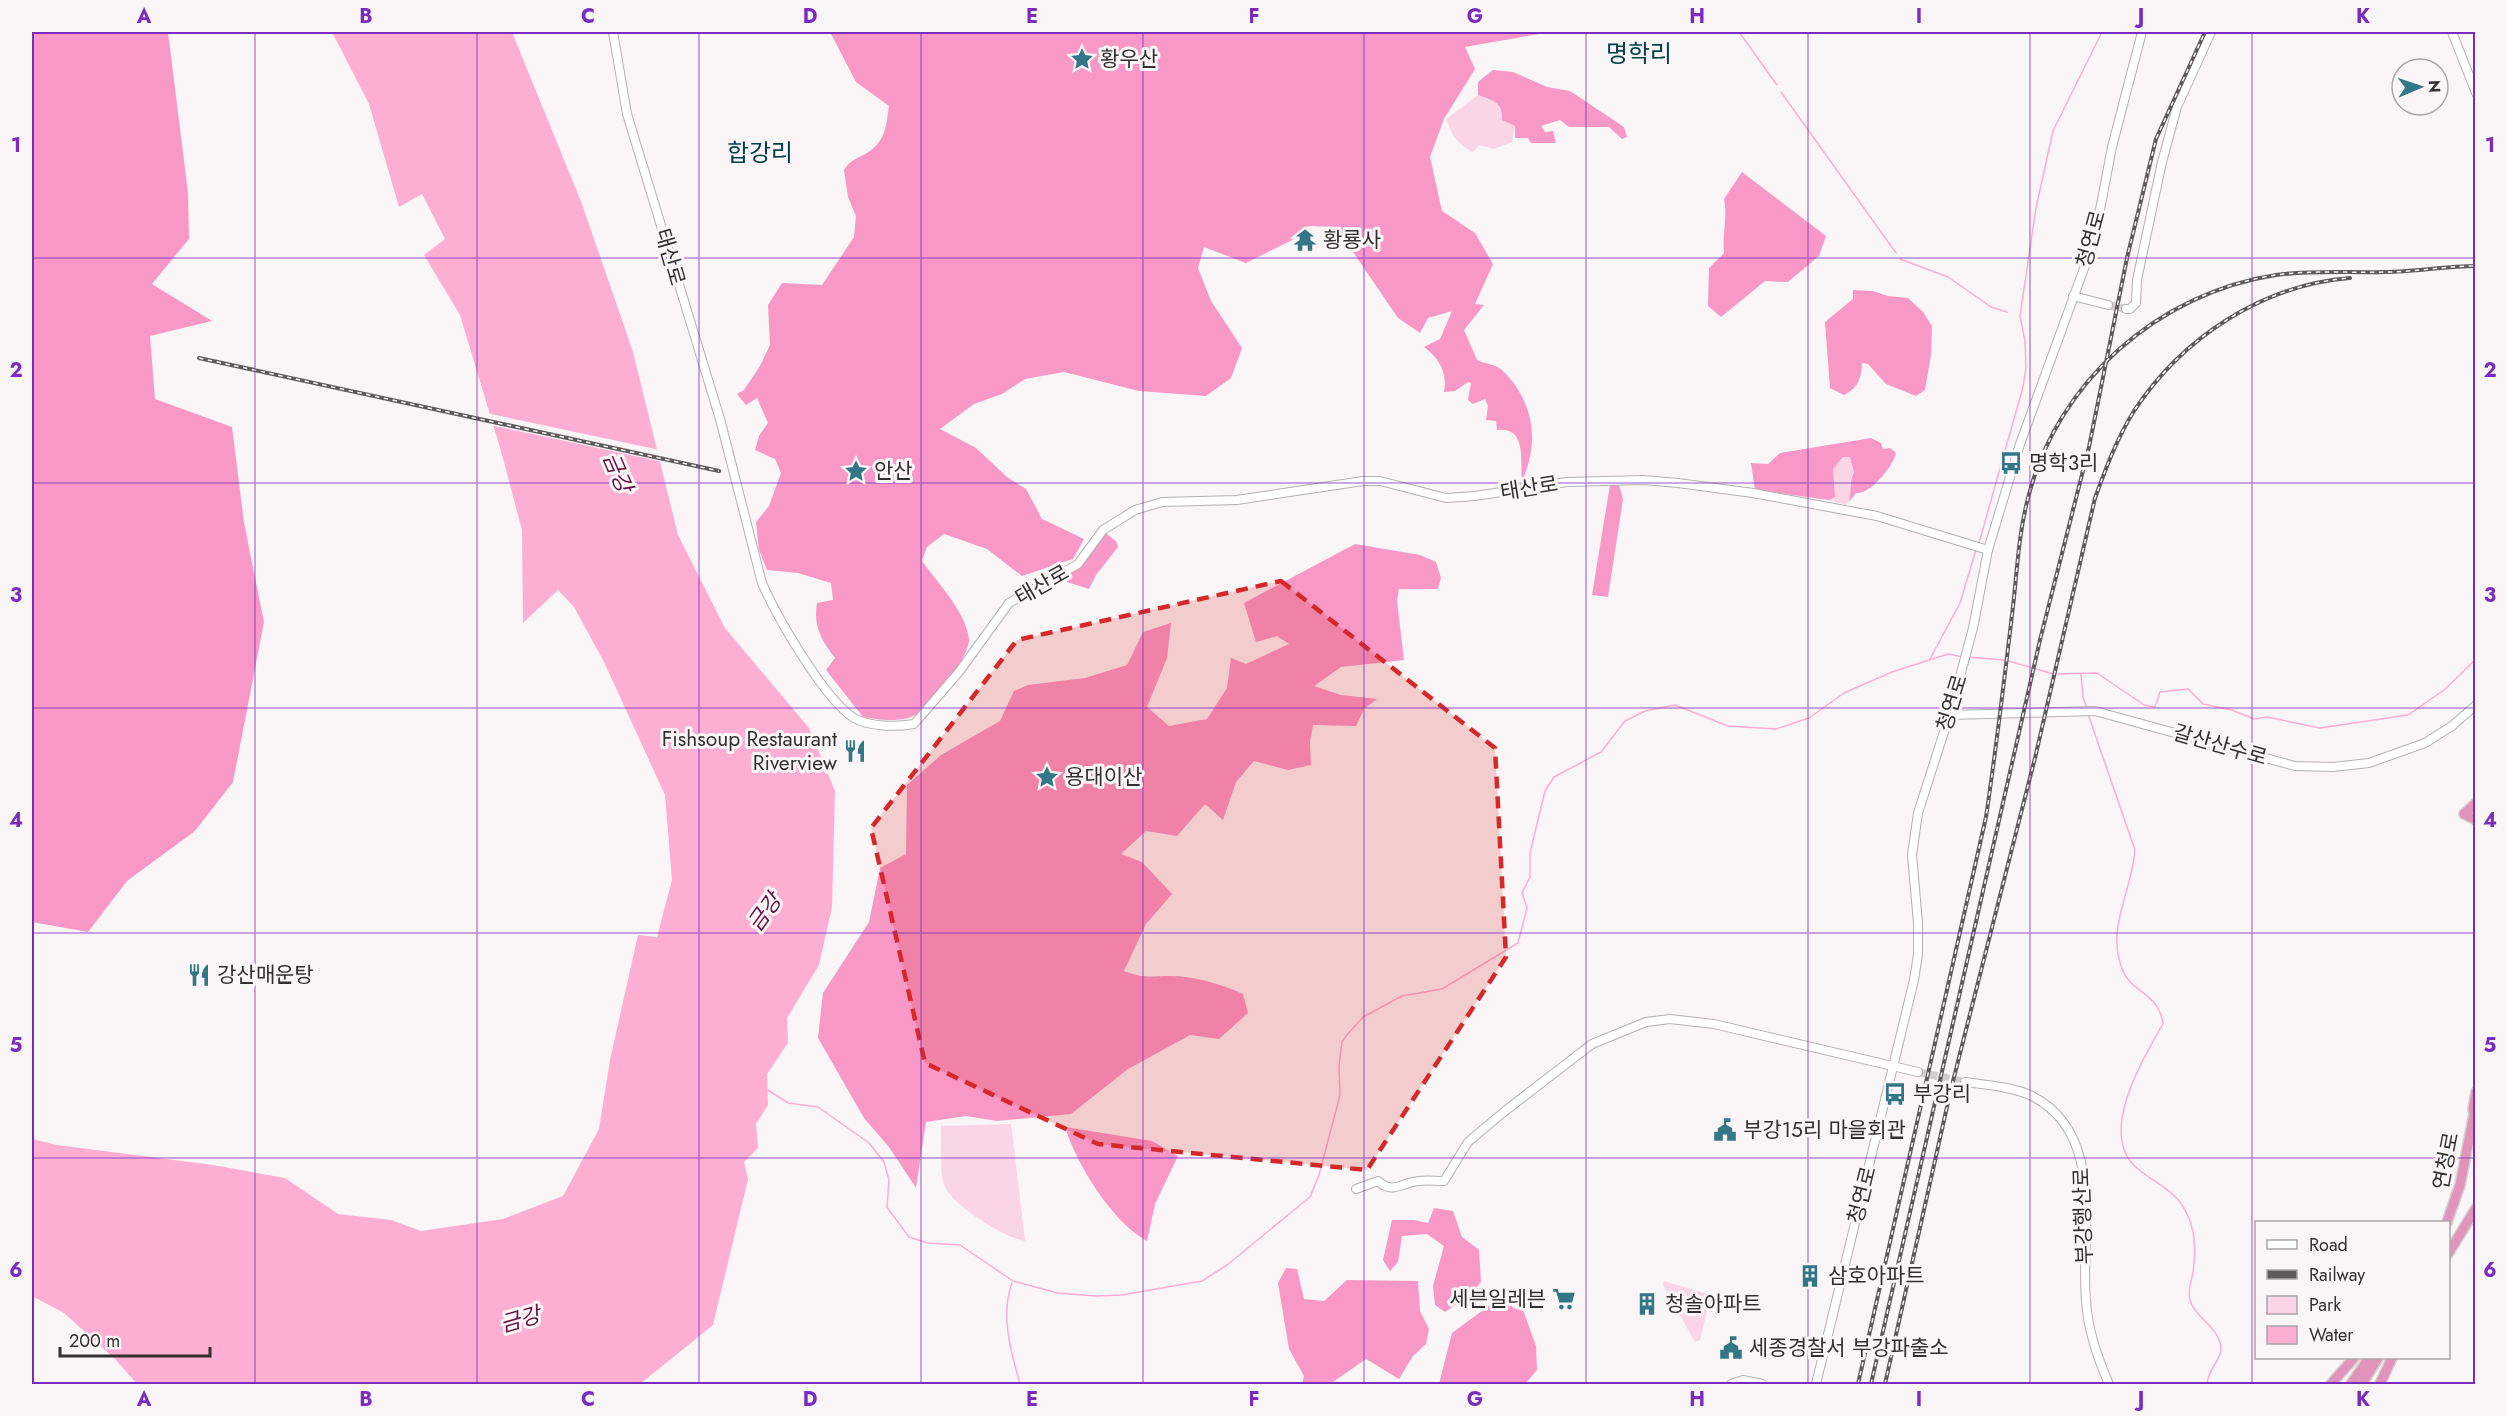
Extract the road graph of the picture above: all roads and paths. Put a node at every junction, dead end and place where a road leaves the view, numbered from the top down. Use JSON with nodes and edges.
{"nodes":[{"id":1,"x":613,"y":32,"type":"edge"},
{"id":2,"x":2142,"y":32,"type":"edge"},
{"id":3,"x":2211,"y":32,"type":"edge"},
{"id":4,"x":2452,"y":32,"type":"edge"},
{"id":5,"x":2475,"y":93,"type":"edge"},
{"id":6,"x":2073,"y":296,"type":"junction"},
{"id":7,"x":2108,"y":305,"type":"tunnel mouth"},
{"id":8,"x":2126,"y":309,"type":"dead end"},
{"id":9,"x":1986,"y":549,"type":"junction"},
{"id":10,"x":2475,"y":705,"type":"edge"},
{"id":11,"x":1951,"y":712,"type":"junction"},
{"id":12,"x":2475,"y":803,"type":"edge"},
{"id":13,"x":2475,"y":820,"type":"edge"},
{"id":14,"x":1893,"y":1067,"type":"junction"},
{"id":15,"x":1918,"y":1072,"type":"tunnel mouth"},
{"id":16,"x":1965,"y":1082,"type":"tunnel mouth"},
{"id":17,"x":2475,"y":1092,"type":"edge"},
{"id":18,"x":2475,"y":1104,"type":"edge"},
{"id":19,"x":2472,"y":1125,"type":"junction"},
{"id":20,"x":1356,"y":1189,"type":"dead end"},
{"id":21,"x":2475,"y":1208,"type":"edge"},
{"id":22,"x":2447,"y":1221,"type":"edge"},
{"id":23,"x":2450,"y":1253,"type":"edge"},
{"id":24,"x":2353,"y":1359,"type":"edge"},
{"id":25,"x":2368,"y":1359,"type":"edge"},
{"id":26,"x":2377,"y":1359,"type":"edge"},
{"id":27,"x":2392,"y":1359,"type":"edge"},
{"id":28,"x":1731,"y":1384,"type":"edge"},
{"id":29,"x":1762,"y":1384,"type":"edge"},
{"id":30,"x":1816,"y":1384,"type":"edge"},
{"id":31,"x":2109,"y":1384,"type":"edge"},
{"id":32,"x":2331,"y":1384,"type":"edge"},
{"id":33,"x":2351,"y":1384,"type":"edge"},
{"id":34,"x":2362,"y":1384,"type":"edge"},
{"id":35,"x":2380,"y":1384,"type":"edge"}],
"edges":[{"from":1,"to":9,"type":"street","name":"태산로"},
{"from":2,"to":6,"type":"street","name":"청연로"},
{"from":3,"to":8,"type":"street"},
{"from":4,"to":5,"type":"street"},
{"from":6,"to":7,"type":"street"},
{"from":6,"to":9,"type":"street","name":"청연로"},
{"from":9,"to":11,"type":"street","name":"청연로"},
{"from":10,"to":11,"type":"street","name":"갈산산수로"},
{"from":11,"to":14,"type":"street","name":"청연로"},
{"from":12,"to":13,"type":"highway"},
{"from":14,"to":15,"type":"street"},
{"from":14,"to":20,"type":"street"},
{"from":14,"to":30,"type":"street","name":"청연로"},
{"from":16,"to":31,"type":"street","name":"부강행산로"},
{"from":17,"to":19,"type":"highway"},
{"from":18,"to":19,"type":"highway","name":"연청로"},
{"from":19,"to":22,"type":"highway","name":"연청로"},
{"from":21,"to":23,"type":"highway","name":"연청로"},
{"from":24,"to":32,"type":"highway"},
{"from":25,"to":33,"type":"highway"},
{"from":26,"to":34,"type":"highway"},
{"from":27,"to":35,"type":"highway"},
{"from":28,"to":29,"type":"street"}]}
